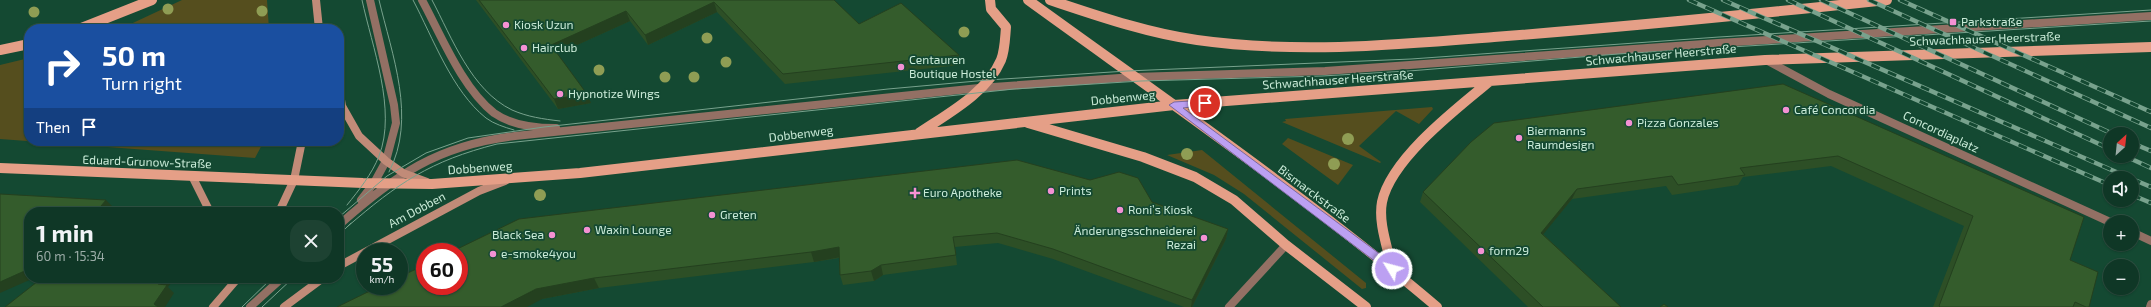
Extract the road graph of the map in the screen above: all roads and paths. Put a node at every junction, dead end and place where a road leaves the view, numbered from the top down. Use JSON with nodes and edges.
{"nodes":[{"id":1,"x":152,"y":0,"type":"edge"},
{"id":2,"x":316,"y":0,"type":"edge"},
{"id":3,"x":370,"y":0,"type":"edge"},
{"id":4,"x":422,"y":0,"type":"edge"},
{"id":5,"x":990,"y":0,"type":"edge"},
{"id":6,"x":1028,"y":0,"type":"edge"},
{"id":7,"x":1050,"y":0,"type":"edge"},
{"id":8,"x":1887,"y":0,"type":"edge"},
{"id":9,"x":2151,"y":16,"type":"edge"},
{"id":10,"x":92,"y":24,"type":"edge"},
{"id":11,"x":318,"y":24,"type":"edge"},
{"id":12,"x":24,"y":45,"type":"edge"},
{"id":13,"x":2151,"y":47,"type":"edge"},
{"id":14,"x":0,"y":50,"type":"edge"},
{"id":15,"x":1765,"y":60,"type":"junction"},
{"id":16,"x":1134,"y":77,"type":"junction"},
{"id":17,"x":1489,"y":82,"type":"junction"},
{"id":18,"x":979,"y":88,"type":"junction"},
{"id":19,"x":1174,"y":105,"type":"junction"},
{"id":20,"x":344,"y":109,"type":"edge"},
{"id":21,"x":1024,"y":122,"type":"junction"},
{"id":22,"x":593,"y":128,"type":"junction"},
{"id":23,"x":919,"y":133,"type":"junction"},
{"id":24,"x":301,"y":146,"type":"edge"},
{"id":25,"x":386,"y":161,"type":"junction"},
{"id":26,"x":0,"y":168,"type":"edge"},
{"id":27,"x":403,"y":173,"type":"junction"},
{"id":28,"x":192,"y":176,"type":"junction"},
{"id":29,"x":510,"y":179,"type":"junction"},
{"id":30,"x":294,"y":180,"type":"junction"},
{"id":31,"x":374,"y":183,"type":"junction"},
{"id":32,"x":388,"y":184,"type":"junction"},
{"id":33,"x":432,"y":184,"type":"junction"},
{"id":34,"x":208,"y":207,"type":"edge"},
{"id":35,"x":281,"y":207,"type":"edge"},
{"id":36,"x":350,"y":215,"type":"junction"},
{"id":37,"x":2103,"y":219,"type":"edge"},
{"id":38,"x":344,"y":220,"type":"edge"},
{"id":39,"x":2139,"y":235,"type":"edge"},
{"id":40,"x":2151,"y":241,"type":"edge"},
{"id":41,"x":1286,"y":245,"type":"junction"},
{"id":42,"x":344,"y":263,"type":"edge"},
{"id":43,"x":1392,"y":269,"type":"junction"},
{"id":44,"x":234,"y":283,"type":"edge"},
{"id":45,"x":276,"y":283,"type":"edge"},
{"id":46,"x":316,"y":283,"type":"edge"},
{"id":47,"x":2151,"y":304,"type":"edge"},
{"id":48,"x":213,"y":307,"type":"edge"},
{"id":49,"x":250,"y":307,"type":"edge"},
{"id":50,"x":284,"y":307,"type":"edge"},
{"id":51,"x":1229,"y":307,"type":"edge"},
{"id":52,"x":1366,"y":307,"type":"edge"},
{"id":53,"x":1437,"y":307,"type":"edge"},
{"id":54,"x":2150,"y":307,"type":"edge"}],
"edges":[{"from":1,"to":10,"type":"main road"},
{"from":2,"to":11,"type":"street"},
{"from":3,"to":25,"type":"street"},
{"from":4,"to":22,"type":"street"},
{"from":5,"to":18,"type":"main road"},
{"from":6,"to":16,"type":"main road","name":"Bismarckstraße"},
{"from":7,"to":8,"type":"main road"},
{"from":9,"to":16,"type":"street"},
{"from":12,"to":14,"type":"main road"},
{"from":13,"to":15,"type":"main road","name":"Schwachhauser Heerstraße"},
{"from":15,"to":17,"type":"main road","name":"Schwachhauser Heerstraße"},
{"from":15,"to":37,"type":"street","name":"Concordiaplatz"},
{"from":16,"to":18,"type":"street"},
{"from":16,"to":19,"type":"main road","name":"Bismarckstraße"},
{"from":17,"to":19,"type":"main road","name":"Schwachhauser Heerstraße"},
{"from":17,"to":43,"type":"main road"},
{"from":18,"to":22,"type":"street"},
{"from":18,"to":23,"type":"main road"},
{"from":19,"to":21,"type":"main road","name":"Dobbenweg"},
{"from":19,"to":43,"type":"main road","name":"Bismarckstraße"},
{"from":20,"to":25,"type":"street","name":"Dobbenweg"},
{"from":21,"to":23,"type":"main road","name":"Dobbenweg"},
{"from":21,"to":41,"type":"main road"},
{"from":22,"to":27,"type":"street"},
{"from":23,"to":29,"type":"main road","name":"Dobbenweg"},
{"from":24,"to":30,"type":"street"},
{"from":25,"to":27,"type":"street","name":"Dobbenweg"},
{"from":25,"to":31,"type":"street"},
{"from":26,"to":28,"type":"main road","name":"Eduard-Grunow-Straße"},
{"from":27,"to":32,"type":"street"},
{"from":27,"to":33,"type":"street","name":"Dobbenweg"},
{"from":28,"to":30,"type":"main road","name":"Eduard-Grunow-Straße"},
{"from":28,"to":34,"type":"street"},
{"from":29,"to":33,"type":"main road","name":"Dobbenweg"},
{"from":29,"to":42,"type":"street","name":"Am Dobben"},
{"from":30,"to":31,"type":"main road","name":"Dobbenweg"},
{"from":30,"to":35,"type":"street"},
{"from":31,"to":32,"type":"main road","name":"Dobbenweg"},
{"from":31,"to":36,"type":"street"},
{"from":32,"to":33,"type":"main road","name":"Dobbenweg"},
{"from":32,"to":36,"type":"street"},
{"from":36,"to":38,"type":"street"},
{"from":39,"to":40,"type":"street"},
{"from":41,"to":51,"type":"street"},
{"from":41,"to":52,"type":"main road"},
{"from":43,"to":53,"type":"main road","name":"Bismarckstraße"},
{"from":44,"to":48,"type":"street"},
{"from":45,"to":49,"type":"street"},
{"from":46,"to":50,"type":"street"},
{"from":47,"to":54,"type":"street"}]}
